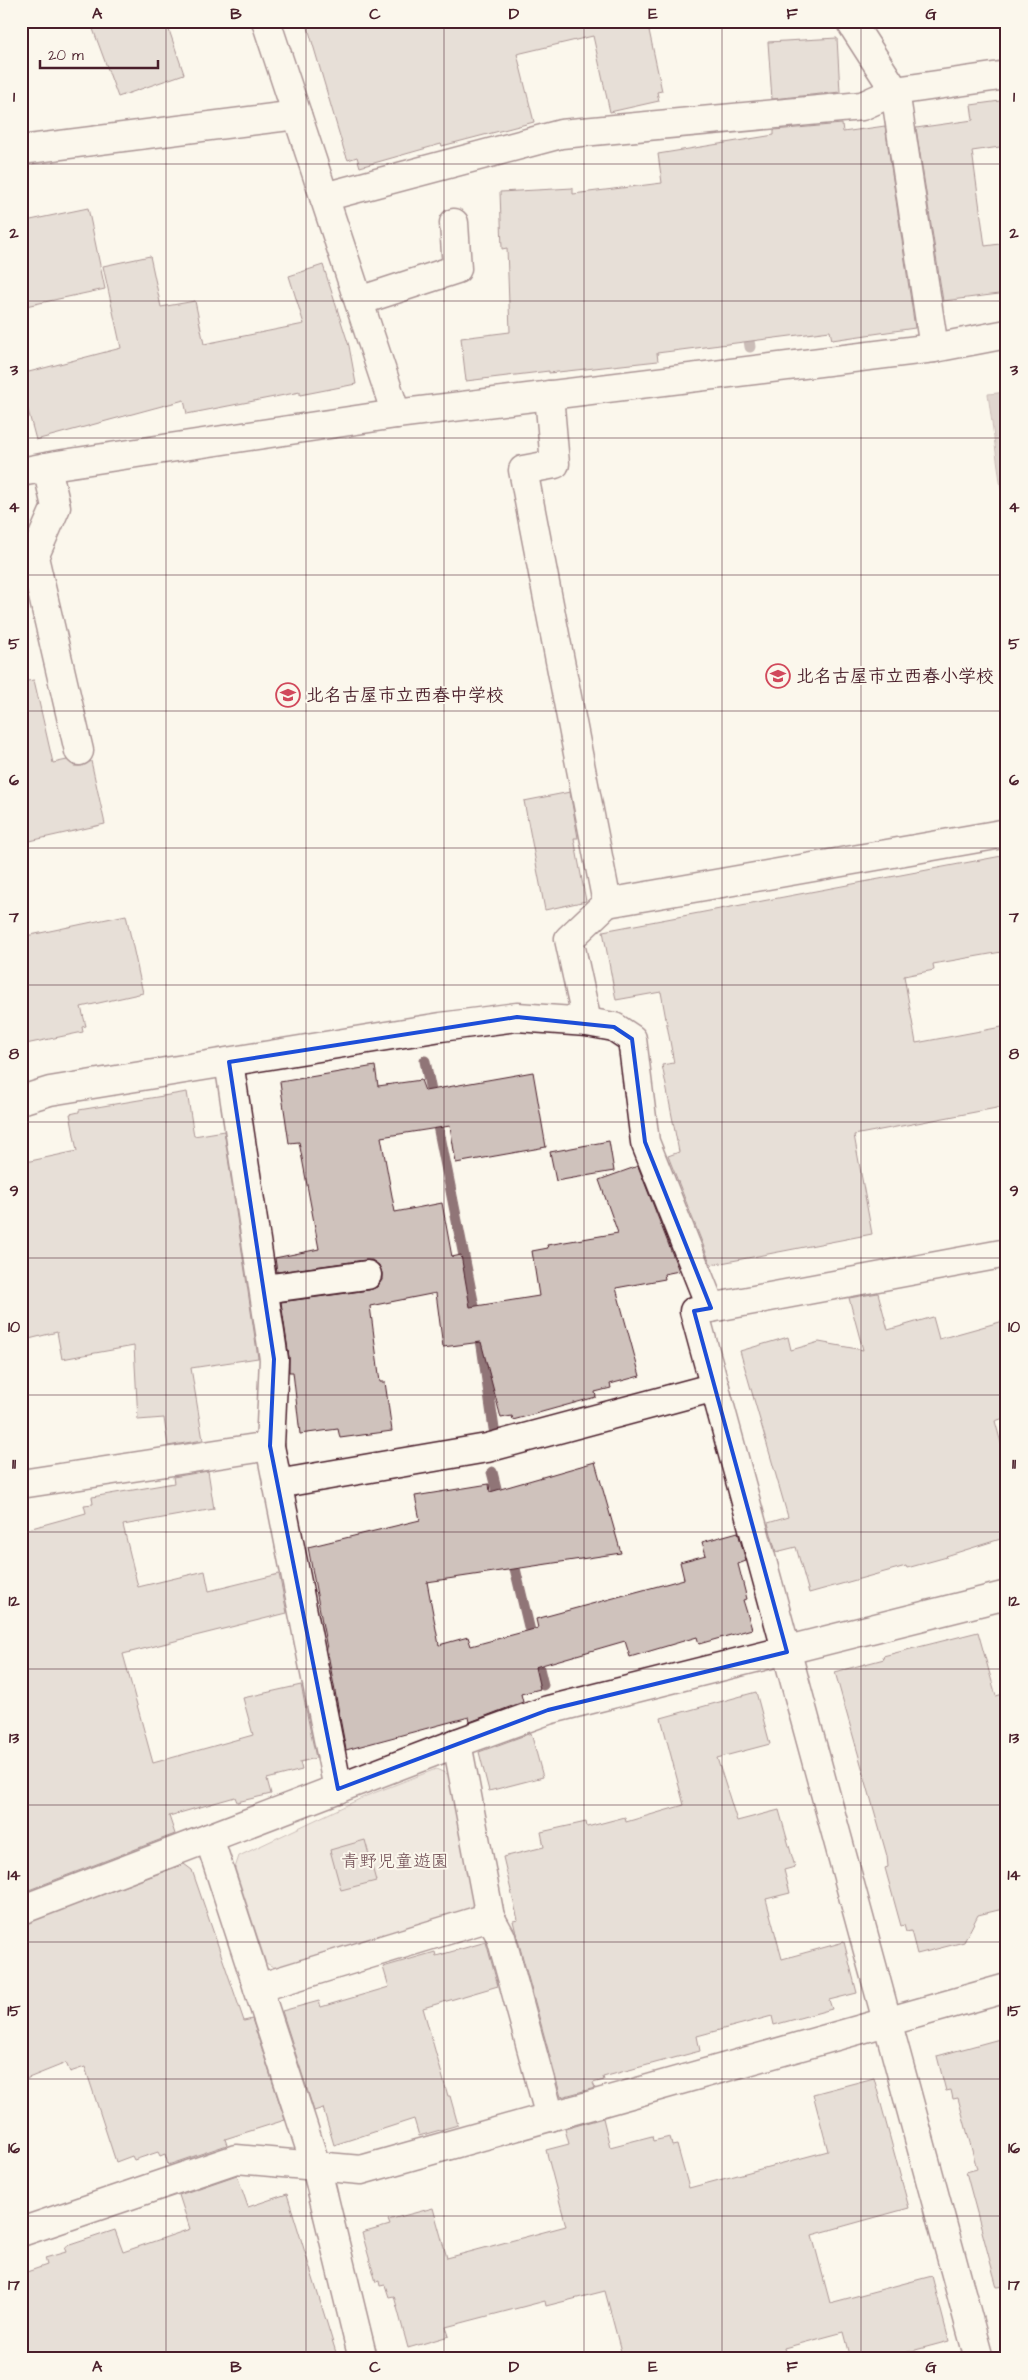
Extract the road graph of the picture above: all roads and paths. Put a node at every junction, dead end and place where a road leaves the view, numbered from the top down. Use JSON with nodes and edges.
{"nodes":[{"id":1,"x":266,"y":21,"type":"edge"},
{"id":2,"x":850,"y":21,"type":"edge"},
{"id":3,"x":1007,"y":75,"type":"edge"},
{"id":4,"x":895,"y":92,"type":"junction"},
{"id":5,"x":297,"y":115,"type":"junction"},
{"id":6,"x":21,"y":150,"type":"edge"},
{"id":7,"x":324,"y":197,"type":"junction"},
{"id":8,"x":454,"y":223,"type":"dead end"},
{"id":9,"x":359,"y":301,"type":"junction"},
{"id":10,"x":1007,"y":334,"type":"edge"},
{"id":11,"x":934,"y":348,"type":"junction"},
{"id":12,"x":550,"y":396,"type":"junction"},
{"id":13,"x":396,"y":414,"type":"junction"},
{"id":14,"x":34,"y":469,"type":"edge"},
{"id":15,"x":79,"y":750,"type":"dead end"},
{"id":16,"x":1007,"y":833,"type":"edge"},
{"id":17,"x":607,"y":903,"type":"junction"},
{"id":18,"x":586,"y":1022,"type":"junction"},
{"id":19,"x":229,"y":1062,"type":"junction"},
{"id":20,"x":21,"y":1100,"type":"edge"},
{"id":21,"x":1007,"y":1254,"type":"edge"},
{"id":22,"x":367,"y":1275,"type":"dead end"},
{"id":23,"x":264,"y":1289,"type":"junction"},
{"id":24,"x":711,"y":1308,"type":"junction"},
{"id":25,"x":715,"y":1387,"type":"junction"},
{"id":26,"x":270,"y":1446,"type":"junction"},
{"id":27,"x":21,"y":1484,"type":"edge"},
{"id":28,"x":277,"y":1484,"type":"junction"},
{"id":29,"x":1007,"y":1595,"type":"edge"},
{"id":30,"x":787,"y":1652,"type":"junction"},
{"id":31,"x":457,"y":1743,"type":"junction"},
{"id":32,"x":338,"y":1789,"type":"junction"},
{"id":33,"x":209,"y":1838,"type":"junction"},
{"id":34,"x":21,"y":1910,"type":"edge"},
{"id":35,"x":490,"y":1917,"type":"junction"},
{"id":36,"x":258,"y":1988,"type":"junction"},
{"id":37,"x":1007,"y":1988,"type":"edge"},
{"id":38,"x":887,"y":2022,"type":"junction"},
{"id":39,"x":550,"y":2117,"type":"junction"},
{"id":40,"x":316,"y":2166,"type":"junction"},
{"id":41,"x":21,"y":2232,"type":"edge"},
{"id":42,"x":363,"y":2359,"type":"edge"},
{"id":43,"x":979,"y":2359,"type":"edge"}],
"edges":[{"from":1,"to":5,"type":"street"},
{"from":2,"to":4,"type":"street"},
{"from":3,"to":4,"type":"street"},
{"from":4,"to":7,"type":"street"},
{"from":4,"to":11,"type":"street"},
{"from":5,"to":6,"type":"street"},
{"from":5,"to":7,"type":"street"},
{"from":7,"to":9,"type":"street"},
{"from":8,"to":9,"type":"street"},
{"from":9,"to":13,"type":"street"},
{"from":10,"to":11,"type":"street"},
{"from":11,"to":12,"type":"street"},
{"from":12,"to":13,"type":"street"},
{"from":12,"to":17,"type":"street"},
{"from":13,"to":14,"type":"street"},
{"from":14,"to":15,"type":"street"},
{"from":16,"to":17,"type":"street"},
{"from":17,"to":18,"type":"street"},
{"from":18,"to":19,"type":"street"},
{"from":18,"to":24,"type":"street"},
{"from":19,"to":20,"type":"street"},
{"from":19,"to":23,"type":"street"},
{"from":21,"to":24,"type":"street"},
{"from":22,"to":23,"type":"street"},
{"from":23,"to":26,"type":"street"},
{"from":24,"to":25,"type":"street"},
{"from":25,"to":28,"type":"street"},
{"from":25,"to":30,"type":"street"},
{"from":26,"to":27,"type":"street"},
{"from":26,"to":28,"type":"street"},
{"from":28,"to":32,"type":"street"},
{"from":29,"to":30,"type":"street"},
{"from":30,"to":31,"type":"street"},
{"from":30,"to":38,"type":"street"},
{"from":31,"to":32,"type":"street"},
{"from":31,"to":35,"type":"street"},
{"from":32,"to":33,"type":"street"},
{"from":33,"to":34,"type":"street"},
{"from":33,"to":36,"type":"street"},
{"from":35,"to":36,"type":"street"},
{"from":35,"to":39,"type":"street"},
{"from":36,"to":40,"type":"street"},
{"from":37,"to":38,"type":"street"},
{"from":38,"to":39,"type":"street"},
{"from":38,"to":43,"type":"street"},
{"from":39,"to":40,"type":"street"},
{"from":40,"to":41,"type":"street"},
{"from":40,"to":42,"type":"street"}]}
